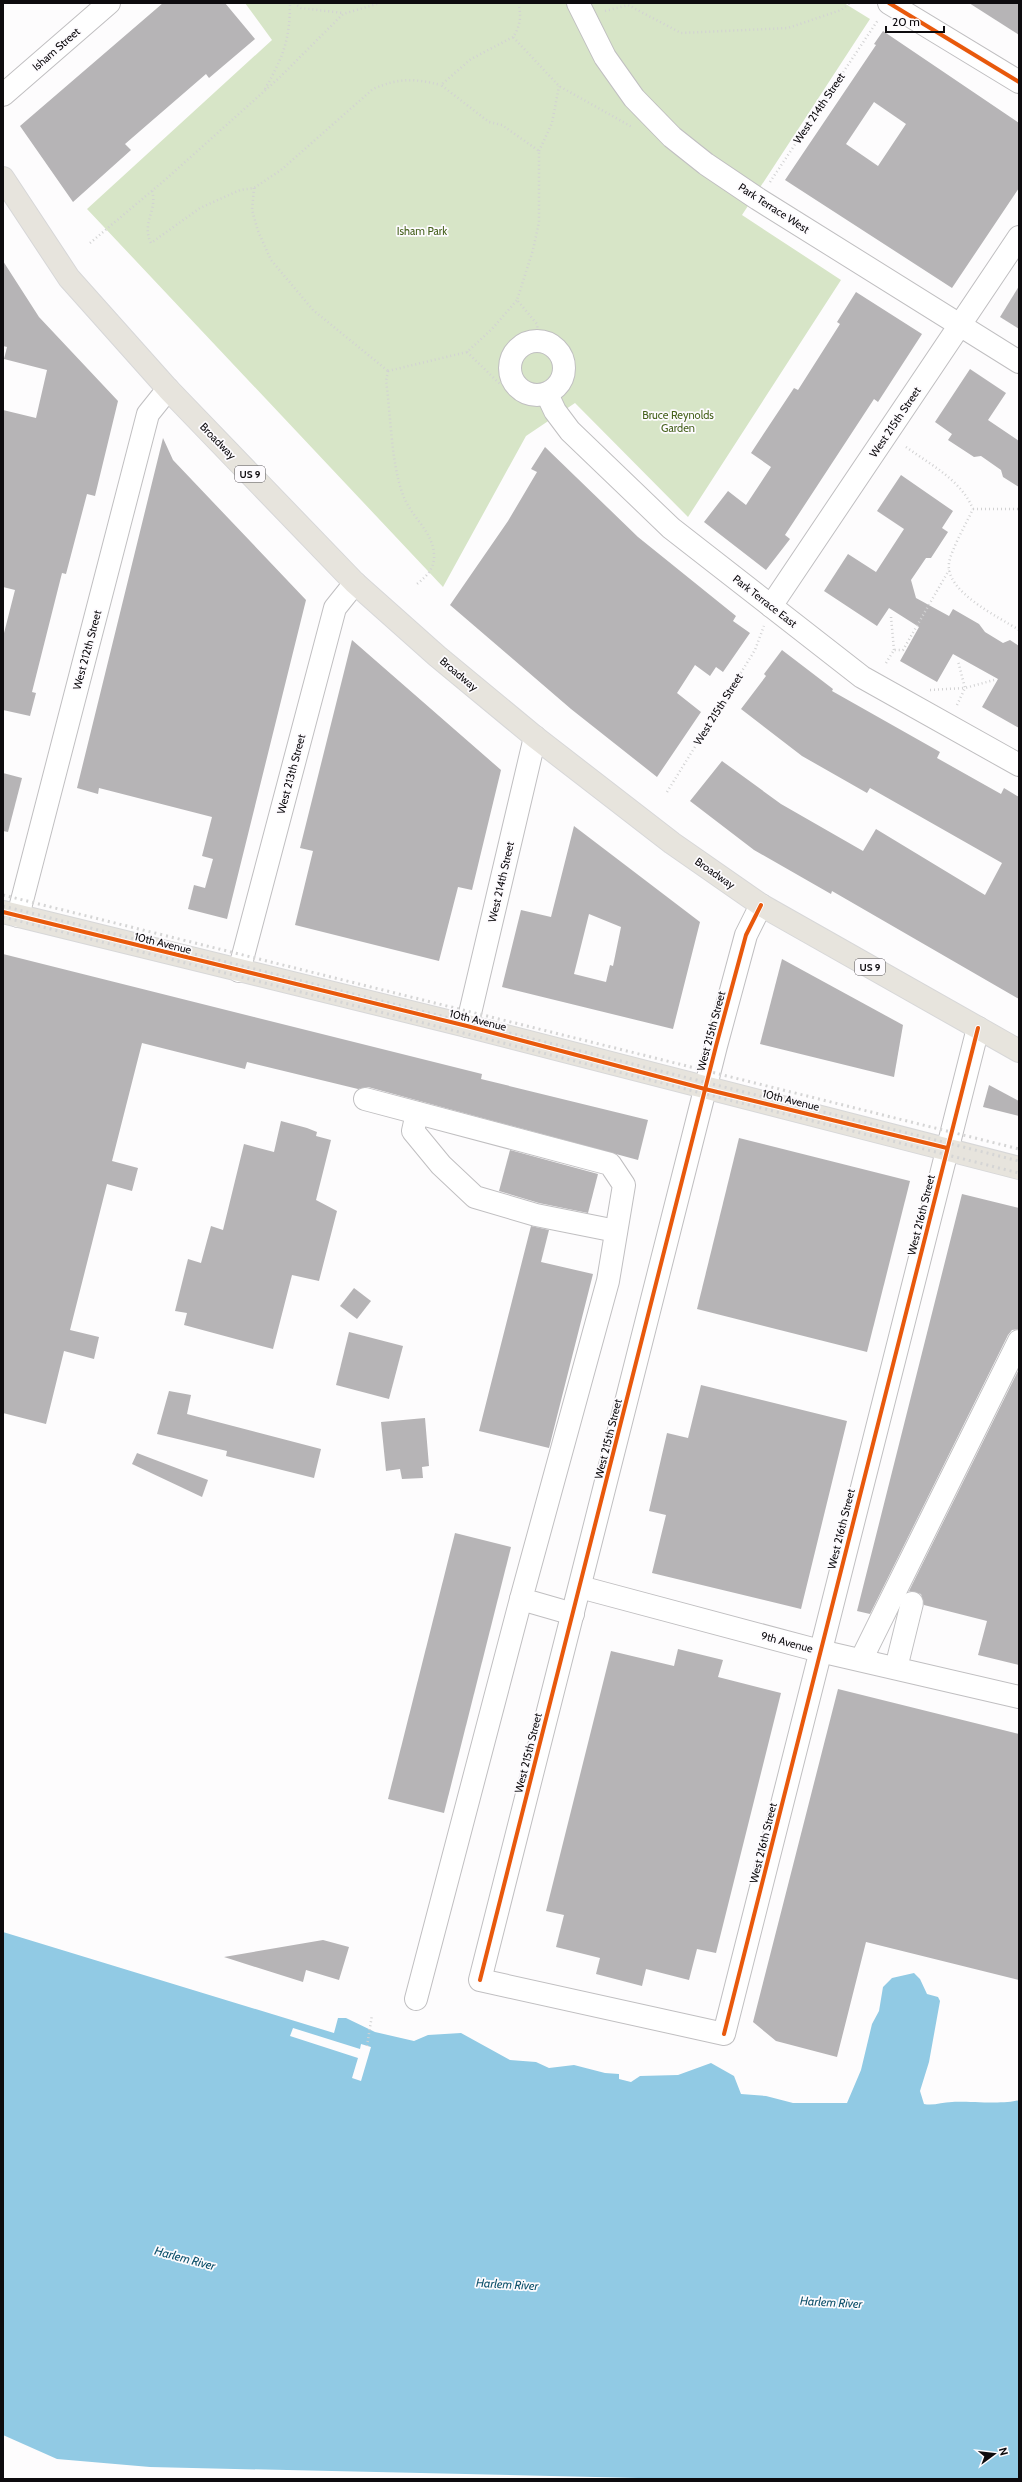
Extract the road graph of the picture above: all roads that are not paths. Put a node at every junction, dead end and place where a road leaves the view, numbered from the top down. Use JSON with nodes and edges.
{"nodes":[{"id":1,"x":109,"y":3,"type":"edge"},
{"id":2,"x":578,"y":3,"type":"edge"},
{"id":3,"x":888,"y":7,"type":"edge"},
{"id":4,"x":1019,"y":82,"type":"edge"},
{"id":5,"x":3,"y":95,"type":"edge"},
{"id":6,"x":4,"y":180,"type":"edge"},
{"id":7,"x":1019,"y":237,"type":"edge"},
{"id":8,"x":960,"y":326,"type":"junction"},
{"id":9,"x":1019,"y":362,"type":"edge"},
{"id":10,"x":168,"y":389,"type":"junction"},
{"id":11,"x":546,"y":394,"type":"junction"},
{"id":12,"x":355,"y":582,"type":"junction"},
{"id":13,"x":768,"y":615,"type":"junction"},
{"id":14,"x":535,"y":737,"type":"junction"},
{"id":15,"x":1019,"y":765,"type":"edge"},
{"id":16,"x":761,"y":905,"type":"junction"},
{"id":17,"x":10,"y":914,"type":"edge"},
{"id":18,"x":239,"y":971,"type":"junction"},
{"id":19,"x":467,"y":1026,"type":"junction"},
{"id":20,"x":978,"y":1028,"type":"junction"},
{"id":21,"x":1019,"y":1051,"type":"edge"},
{"id":22,"x":705,"y":1088,"type":"junction"},
{"id":23,"x":365,"y":1099,"type":"dead end"},
{"id":24,"x":418,"y":1113,"type":"junction"},
{"id":25,"x":947,"y":1148,"type":"junction"},
{"id":26,"x":1019,"y":1168,"type":"edge"},
{"id":27,"x":616,"y":1231,"type":"junction"},
{"id":28,"x":1019,"y":1341,"type":"edge"},
{"id":29,"x":580,"y":1587,"type":"junction"},
{"id":30,"x":522,"y":1599,"type":"junction"},
{"id":31,"x":912,"y":1602,"type":"dead end"},
{"id":32,"x":573,"y":1614,"type":"junction"},
{"id":33,"x":820,"y":1651,"type":"junction"},
{"id":34,"x":861,"y":1660,"type":"junction"},
{"id":35,"x":896,"y":1668,"type":"junction"},
{"id":36,"x":1019,"y":1697,"type":"edge"},
{"id":37,"x":416,"y":1999,"type":"dead end"},
{"id":38,"x":724,"y":2034,"type":"joint"}],
"edges":[{"from":1,"to":5,"type":"street","name":"Isham Street"},
{"from":2,"to":8,"type":"street","name":"Park Terrace West"},
{"from":3,"to":4,"type":"street"},
{"from":6,"to":10,"type":"main road","name":"Broadway","number":"US 9"},
{"from":7,"to":8,"type":"street","name":"West 215th Street"},
{"from":8,"to":9,"type":"street","name":"Park Terrace West"},
{"from":8,"to":13,"type":"street","name":"West 215th Street"},
{"from":10,"to":12,"type":"main road","name":"Broadway","number":"US 9"},
{"from":10,"to":17,"type":"street","name":"West 212th Street"},
{"from":11,"to":11,"type":"street"},
{"from":11,"to":13,"type":"street","name":"Park Terrace East"},
{"from":12,"to":14,"type":"main road","name":"Broadway","number":"US 9"},
{"from":12,"to":18,"type":"street","name":"West 213th Street"},
{"from":13,"to":15,"type":"street","name":"Park Terrace East"},
{"from":14,"to":16,"type":"main road","name":"Broadway","number":"US 9"},
{"from":14,"to":19,"type":"street","name":"West 214th Street"},
{"from":16,"to":20,"type":"main road","name":"Broadway","number":"US 9"},
{"from":16,"to":22,"type":"street","name":"West 215th Street"},
{"from":17,"to":18,"type":"main road","name":"10th Avenue"},
{"from":18,"to":19,"type":"main road","name":"10th Avenue"},
{"from":19,"to":22,"type":"main road","name":"10th Avenue"},
{"from":20,"to":21,"type":"main road","name":"Broadway","number":"US 9"},
{"from":20,"to":25,"type":"street","name":"West 216th Street"},
{"from":22,"to":25,"type":"main road","name":"10th Avenue"},
{"from":22,"to":29,"type":"street","name":"West 215th Street"},
{"from":23,"to":24,"type":"street"},
{"from":24,"to":27,"type":"street"},
{"from":24,"to":27,"type":"street"},
{"from":25,"to":26,"type":"main road","name":"10th Avenue"},
{"from":25,"to":33,"type":"street","name":"West 216th Street"},
{"from":27,"to":30,"type":"street"},
{"from":28,"to":34,"type":"street"},
{"from":29,"to":32,"type":"street","name":"West 215th Street"},
{"from":29,"to":33,"type":"street","name":"9th Avenue"},
{"from":30,"to":32,"type":"street"},
{"from":30,"to":37,"type":"street"},
{"from":31,"to":35,"type":"street"},
{"from":32,"to":38,"type":"street","name":"West 215th Street"},
{"from":33,"to":34,"type":"street","name":"9th Avenue"},
{"from":33,"to":38,"type":"street","name":"West 216th Street"},
{"from":34,"to":35,"type":"street","name":"9th Avenue"},
{"from":35,"to":36,"type":"street","name":"9th Avenue"}]}
